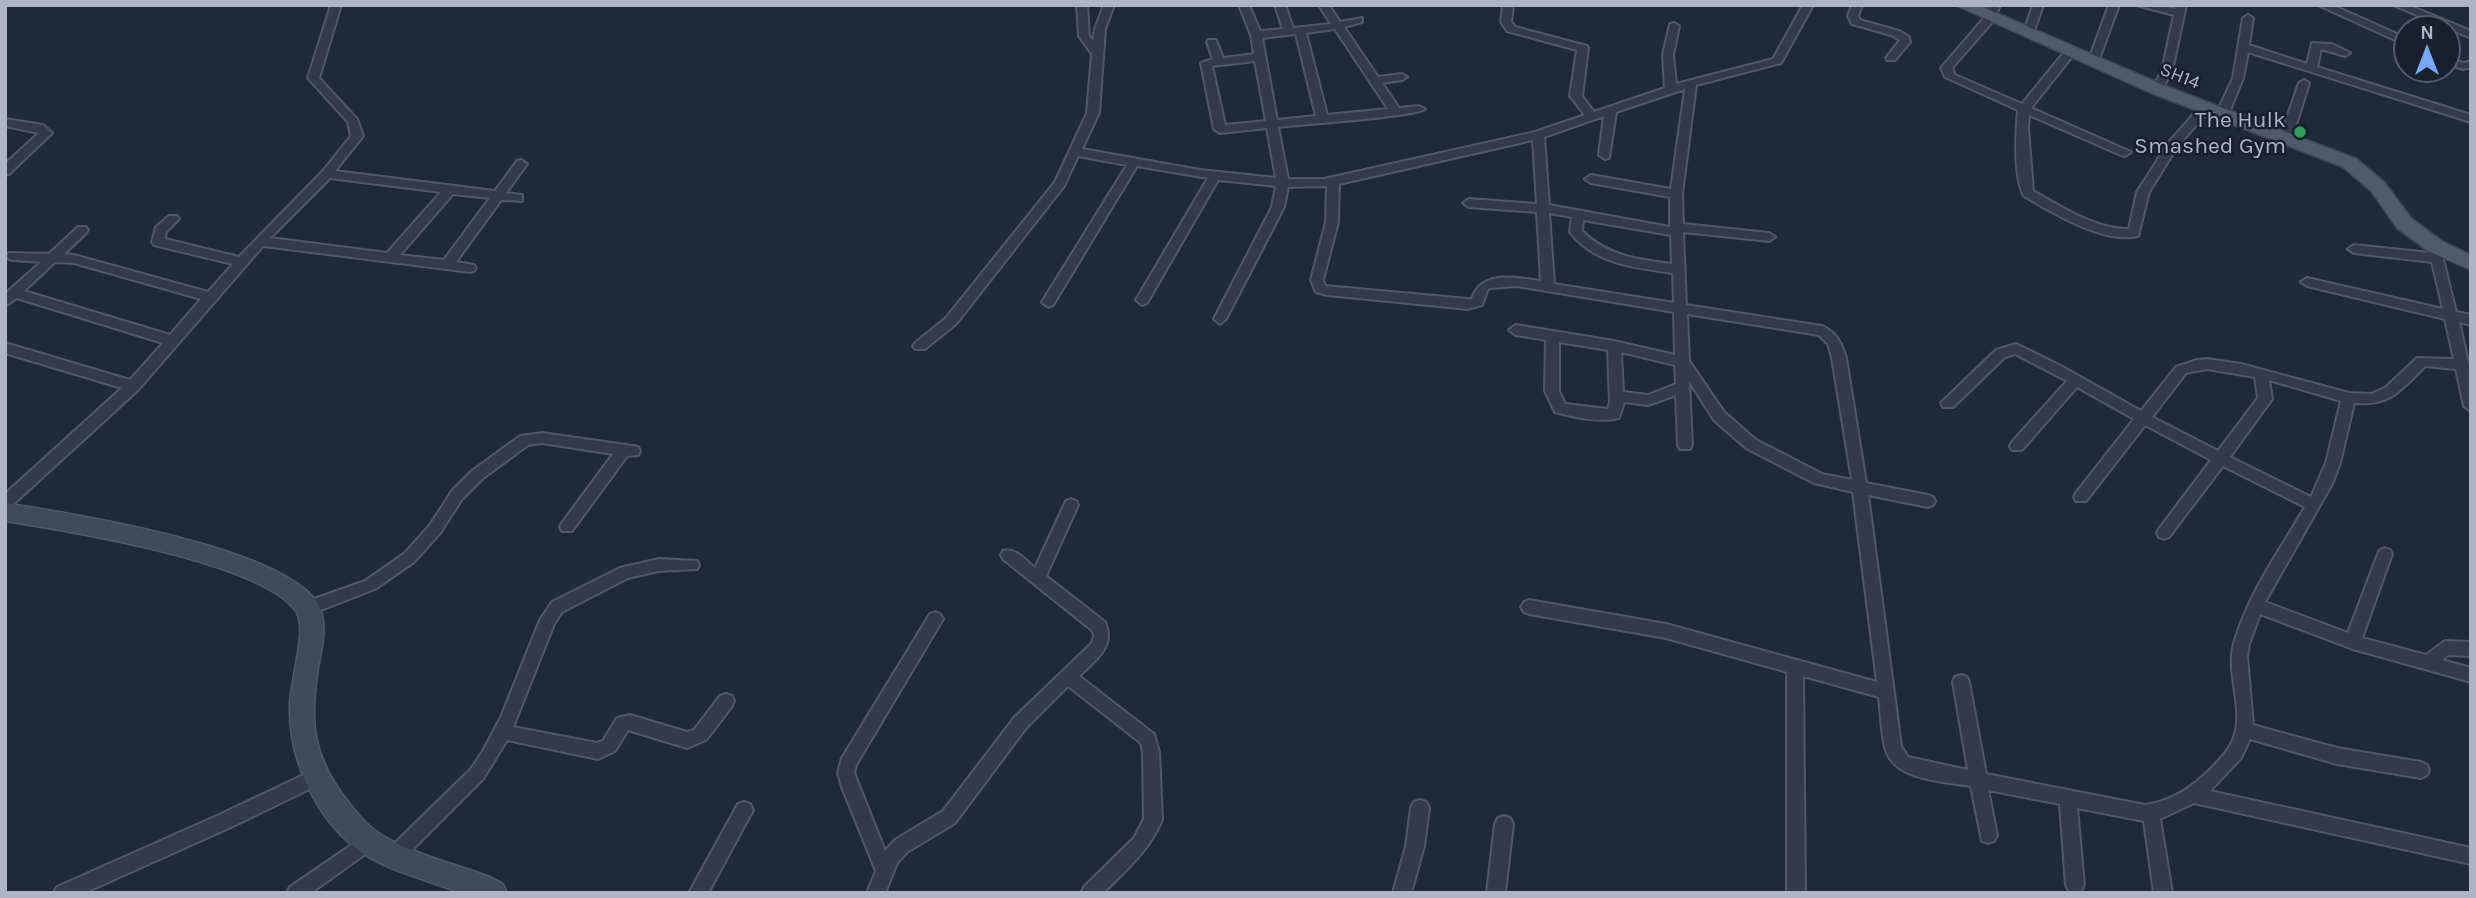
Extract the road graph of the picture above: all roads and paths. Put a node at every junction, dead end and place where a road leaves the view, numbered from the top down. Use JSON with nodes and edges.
{"nodes":[{"id":1,"x":336,"y":5,"type":"edge"},
{"id":2,"x":1082,"y":5,"type":"edge"},
{"id":3,"x":1109,"y":5,"type":"edge"},
{"id":4,"x":1244,"y":5,"type":"edge"},
{"id":5,"x":1280,"y":5,"type":"edge"},
{"id":6,"x":1324,"y":5,"type":"edge"},
{"id":7,"x":1508,"y":5,"type":"edge"},
{"id":8,"x":1808,"y":5,"type":"edge"},
{"id":9,"x":1857,"y":5,"type":"edge"},
{"id":10,"x":1963,"y":5,"type":"edge"},
{"id":11,"x":2038,"y":5,"type":"edge"},
{"id":12,"x":2114,"y":5,"type":"edge"},
{"id":13,"x":2141,"y":5,"type":"edge"},
{"id":14,"x":2323,"y":5,"type":"edge"},
{"id":15,"x":2398,"y":5,"type":"edge"},
{"id":16,"x":2181,"y":9,"type":"edge"},
{"id":17,"x":1993,"y":11,"type":"edge"},
{"id":18,"x":2417,"y":14,"type":"edge"},
{"id":19,"x":2248,"y":18,"type":"dead end"},
{"id":20,"x":1358,"y":20,"type":"dead end"},
{"id":21,"x":1339,"y":26,"type":"junction"},
{"id":22,"x":1674,"y":26,"type":"dead end"},
{"id":23,"x":1294,"y":31,"type":"junction"},
{"id":24,"x":2028,"y":34,"type":"junction"},
{"id":25,"x":1256,"y":35,"type":"junction"},
{"id":26,"x":2392,"y":36,"type":"edge"},
{"id":27,"x":1212,"y":42,"type":"dead end"},
{"id":28,"x":2244,"y":47,"type":"junction"},
{"id":29,"x":2070,"y":52,"type":"junction"},
{"id":30,"x":2346,"y":53,"type":"dead end"},
{"id":31,"x":1097,"y":54,"type":"junction"},
{"id":32,"x":1260,"y":57,"type":"junction"},
{"id":33,"x":1891,"y":58,"type":"dead end"},
{"id":34,"x":1218,"y":59,"type":"junction"},
{"id":35,"x":2093,"y":62,"type":"junction"},
{"id":36,"x":2311,"y":68,"type":"junction"},
{"id":37,"x":1402,"y":76,"type":"dead end"},
{"id":38,"x":1375,"y":81,"type":"junction"},
{"id":39,"x":1691,"y":83,"type":"junction"},
{"id":40,"x":2305,"y":83,"type":"dead end"},
{"id":41,"x":2157,"y":89,"type":"junction"},
{"id":42,"x":1671,"y":90,"type":"junction"},
{"id":43,"x":2205,"y":108,"type":"junction"},
{"id":44,"x":1419,"y":109,"type":"dead end"},
{"id":45,"x":1611,"y":109,"type":"junction"},
{"id":46,"x":2024,"y":109,"type":"junction"},
{"id":47,"x":1396,"y":112,"type":"junction"},
{"id":48,"x":2222,"y":115,"type":"junction"},
{"id":49,"x":1591,"y":116,"type":"junction"},
{"id":50,"x":2471,"y":119,"type":"edge"},
{"id":51,"x":1323,"y":120,"type":"junction"},
{"id":52,"x":5,"y":122,"type":"edge"},
{"id":53,"x":1273,"y":125,"type":"junction"},
{"id":54,"x":1538,"y":135,"type":"junction"},
{"id":55,"x":2286,"y":138,"type":"junction"},
{"id":56,"x":1076,"y":152,"type":"junction"},
{"id":57,"x":2126,"y":152,"type":"dead end"},
{"id":58,"x":1605,"y":155,"type":"dead end"},
{"id":59,"x":1134,"y":162,"type":"junction"},
{"id":60,"x":521,"y":164,"type":"dead end"},
{"id":61,"x":5,"y":171,"type":"edge"},
{"id":62,"x":327,"y":174,"type":"junction"},
{"id":63,"x":1216,"y":174,"type":"junction"},
{"id":64,"x":1591,"y":180,"type":"dead end"},
{"id":65,"x":1333,"y":181,"type":"junction"},
{"id":66,"x":1283,"y":183,"type":"junction"},
{"id":67,"x":450,"y":190,"type":"junction"},
{"id":68,"x":1676,"y":194,"type":"junction"},
{"id":69,"x":498,"y":196,"type":"junction"},
{"id":70,"x":517,"y":198,"type":"dead end"},
{"id":71,"x":1469,"y":204,"type":"dead end"},
{"id":72,"x":1541,"y":208,"type":"junction"},
{"id":73,"x":1578,"y":215,"type":"junction"},
{"id":74,"x":173,"y":219,"type":"dead end"},
{"id":75,"x":82,"y":230,"type":"dead end"},
{"id":76,"x":1676,"y":230,"type":"junction"},
{"id":77,"x":1769,"y":237,"type":"dead end"},
{"id":78,"x":260,"y":241,"type":"junction"},
{"id":79,"x":2354,"y":249,"type":"dead end"},
{"id":80,"x":2435,"y":252,"type":"junction"},
{"id":81,"x":13,"y":256,"type":"dead end"},
{"id":82,"x":54,"y":256,"type":"junction"},
{"id":83,"x":390,"y":258,"type":"junction"},
{"id":84,"x":242,"y":262,"type":"junction"},
{"id":85,"x":2471,"y":263,"type":"edge"},
{"id":86,"x":447,"y":265,"type":"junction"},
{"id":87,"x":470,"y":268,"type":"dead end"},
{"id":88,"x":1677,"y":269,"type":"junction"},
{"id":89,"x":2307,"y":282,"type":"dead end"},
{"id":90,"x":1548,"y":286,"type":"junction"},
{"id":91,"x":10,"y":298,"type":"edge"},
{"id":92,"x":212,"y":298,"type":"junction"},
{"id":93,"x":1142,"y":300,"type":"dead end"},
{"id":94,"x":1048,"y":302,"type":"dead end"},
{"id":95,"x":1678,"y":307,"type":"junction"},
{"id":96,"x":2451,"y":315,"type":"junction"},
{"id":97,"x":1220,"y":318,"type":"dead end"},
{"id":98,"x":2471,"y":320,"type":"edge"},
{"id":99,"x":1516,"y":330,"type":"dead end"},
{"id":100,"x":1553,"y":336,"type":"junction"},
{"id":101,"x":173,"y":341,"type":"junction"},
{"id":102,"x":920,"y":346,"type":"dead end"},
{"id":103,"x":1614,"y":346,"type":"junction"},
{"id":104,"x":5,"y":348,"type":"edge"},
{"id":105,"x":1680,"y":361,"type":"junction"},
{"id":106,"x":2462,"y":365,"type":"junction"},
{"id":107,"x":2262,"y":376,"type":"junction"},
{"id":108,"x":2076,"y":380,"type":"junction"},
{"id":109,"x":133,"y":386,"type":"junction"},
{"id":110,"x":1681,"y":388,"type":"junction"},
{"id":111,"x":1616,"y":396,"type":"junction"},
{"id":112,"x":2349,"y":398,"type":"junction"},
{"id":113,"x":1948,"y":403,"type":"dead end"},
{"id":114,"x":2471,"y":406,"type":"edge"},
{"id":115,"x":2145,"y":419,"type":"junction"},
{"id":116,"x":1685,"y":445,"type":"dead end"},
{"id":117,"x":2017,"y":446,"type":"dead end"},
{"id":118,"x":2220,"y":458,"type":"junction"},
{"id":119,"x":1860,"y":487,"type":"junction"},
{"id":120,"x":2081,"y":496,"type":"dead end"},
{"id":121,"x":1928,"y":500,"type":"dead end"},
{"id":122,"x":5,"y":503,"type":"edge"},
{"id":123,"x":2313,"y":504,"type":"junction"},
{"id":124,"x":1071,"y":505,"type":"dead end"},
{"id":125,"x":5,"y":512,"type":"edge"},
{"id":126,"x":567,"y":527,"type":"dead end"},
{"id":127,"x":2164,"y":533,"type":"dead end"},
{"id":128,"x":2385,"y":554,"type":"dead end"},
{"id":129,"x":1008,"y":555,"type":"dead end"},
{"id":130,"x":692,"y":565,"type":"dead end"},
{"id":131,"x":1038,"y":578,"type":"junction"},
{"id":132,"x":2257,"y":606,"type":"junction"},
{"id":133,"x":1529,"y":607,"type":"dead end"},
{"id":134,"x":935,"y":619,"type":"dead end"},
{"id":135,"x":309,"y":625,"type":"junction"},
{"id":136,"x":2353,"y":642,"type":"junction"},
{"id":137,"x":2471,"y":649,"type":"edge"},
{"id":138,"x":2428,"y":663,"type":"junction"},
{"id":139,"x":1795,"y":668,"type":"junction"},
{"id":140,"x":2471,"y":675,"type":"edge"},
{"id":141,"x":1067,"y":676,"type":"junction"},
{"id":142,"x":1961,"y":682,"type":"dead end"},
{"id":143,"x":1886,"y":692,"type":"junction"},
{"id":144,"x":726,"y":701,"type":"dead end"},
{"id":145,"x":2243,"y":730,"type":"junction"},
{"id":146,"x":502,"y":732,"type":"junction"},
{"id":147,"x":2421,"y":770,"type":"dead end"},
{"id":148,"x":314,"y":778,"type":"junction"},
{"id":149,"x":1979,"y":781,"type":"junction"},
{"id":150,"x":2194,"y":794,"type":"junction"},
{"id":151,"x":2068,"y":799,"type":"junction"},
{"id":152,"x":1420,"y":808,"type":"dead end"},
{"id":153,"x":744,"y":810,"type":"dead end"},
{"id":154,"x":2151,"y":813,"type":"junction"},
{"id":155,"x":1504,"y":824,"type":"dead end"},
{"id":156,"x":1989,"y":835,"type":"dead end"},
{"id":157,"x":369,"y":841,"type":"junction"},
{"id":158,"x":394,"y":856,"type":"junction"},
{"id":159,"x":2471,"y":856,"type":"edge"},
{"id":160,"x":885,"y":871,"type":"junction"},
{"id":161,"x":2076,"y":885,"type":"dead end"},
{"id":162,"x":63,"y":893,"type":"edge"},
{"id":163,"x":296,"y":893,"type":"edge"},
{"id":164,"x":494,"y":893,"type":"edge"},
{"id":165,"x":698,"y":893,"type":"edge"},
{"id":166,"x":876,"y":893,"type":"edge"},
{"id":167,"x":1090,"y":893,"type":"edge"},
{"id":168,"x":1402,"y":893,"type":"edge"},
{"id":169,"x":1496,"y":893,"type":"edge"},
{"id":170,"x":1796,"y":893,"type":"edge"},
{"id":171,"x":2163,"y":893,"type":"edge"}],
"edges":[{"from":1,"to":62,"type":"street"},
{"from":2,"to":31,"type":"street"},
{"from":3,"to":31,"type":"street"},
{"from":4,"to":25,"type":"street"},
{"from":5,"to":23,"type":"street"},
{"from":6,"to":21,"type":"street"},
{"from":7,"to":49,"type":"street"},
{"from":8,"to":39,"type":"street"},
{"from":9,"to":33,"type":"street"},
{"from":10,"to":17,"type":"main road","name":"SH14","number":"SH14"},
{"from":11,"to":24,"type":"street"},
{"from":12,"to":35,"type":"street"},
{"from":13,"to":16,"type":"street"},
{"from":14,"to":26,"type":"street"},
{"from":15,"to":18,"type":"street"},
{"from":16,"to":41,"type":"street"},
{"from":17,"to":24,"type":"main road","name":"SH14","number":"SH14"},
{"from":17,"to":46,"type":"street"},
{"from":19,"to":28,"type":"street"},
{"from":20,"to":21,"type":"street"},
{"from":21,"to":23,"type":"street"},
{"from":21,"to":38,"type":"street"},
{"from":22,"to":42,"type":"street"},
{"from":23,"to":25,"type":"street"},
{"from":23,"to":51,"type":"street"},
{"from":24,"to":29,"type":"main road","name":"SH14","number":"SH14"},
{"from":25,"to":32,"type":"street"},
{"from":27,"to":34,"type":"street"},
{"from":28,"to":36,"type":"street"},
{"from":28,"to":48,"type":"street"},
{"from":29,"to":35,"type":"main road","name":"SH14","number":"SH14"},
{"from":29,"to":46,"type":"street"},
{"from":30,"to":36,"type":"street"},
{"from":31,"to":56,"type":"street"},
{"from":32,"to":34,"type":"street"},
{"from":32,"to":53,"type":"street"},
{"from":34,"to":53,"type":"street"},
{"from":35,"to":41,"type":"main road","name":"SH14","number":"SH14"},
{"from":36,"to":50,"type":"street"},
{"from":37,"to":38,"type":"street"},
{"from":38,"to":47,"type":"street"},
{"from":39,"to":42,"type":"street"},
{"from":39,"to":68,"type":"street"},
{"from":40,"to":55,"type":"street"},
{"from":41,"to":43,"type":"main road","name":"SH14","number":"SH14"},
{"from":42,"to":45,"type":"street"},
{"from":43,"to":46,"type":"street"},
{"from":43,"to":48,"type":"main road","name":"SH14","number":"SH14"},
{"from":44,"to":47,"type":"street"},
{"from":45,"to":49,"type":"street"},
{"from":45,"to":58,"type":"street"},
{"from":46,"to":57,"type":"street"},
{"from":47,"to":51,"type":"street"},
{"from":48,"to":55,"type":"main road","name":"SH14","number":"SH14"},
{"from":49,"to":54,"type":"street"},
{"from":51,"to":53,"type":"street"},
{"from":52,"to":61,"type":"street"},
{"from":53,"to":66,"type":"street"},
{"from":54,"to":65,"type":"street"},
{"from":54,"to":72,"type":"street"},
{"from":55,"to":80,"type":"main road","name":"SH14","number":"SH14"},
{"from":56,"to":59,"type":"street"},
{"from":56,"to":102,"type":"street"},
{"from":59,"to":63,"type":"street"},
{"from":59,"to":94,"type":"street"},
{"from":60,"to":69,"type":"street"},
{"from":62,"to":67,"type":"street"},
{"from":62,"to":78,"type":"street"},
{"from":63,"to":66,"type":"street"},
{"from":63,"to":93,"type":"street"},
{"from":64,"to":68,"type":"street"},
{"from":65,"to":66,"type":"street"},
{"from":65,"to":90,"type":"street"},
{"from":66,"to":97,"type":"street"},
{"from":67,"to":69,"type":"street"},
{"from":67,"to":83,"type":"street"},
{"from":68,"to":76,"type":"street"},
{"from":69,"to":70,"type":"street"},
{"from":69,"to":86,"type":"street"},
{"from":71,"to":72,"type":"street"},
{"from":72,"to":73,"type":"street"},
{"from":72,"to":90,"type":"street"},
{"from":73,"to":76,"type":"street"},
{"from":73,"to":88,"type":"street"},
{"from":74,"to":84,"type":"street"},
{"from":75,"to":82,"type":"street"},
{"from":76,"to":77,"type":"street"},
{"from":76,"to":88,"type":"street"},
{"from":78,"to":83,"type":"street"},
{"from":78,"to":84,"type":"street"},
{"from":79,"to":80,"type":"street"},
{"from":80,"to":85,"type":"main road","number":"SH14"},
{"from":80,"to":96,"type":"street"},
{"from":81,"to":82,"type":"street"},
{"from":82,"to":91,"type":"street"},
{"from":82,"to":92,"type":"street"},
{"from":83,"to":86,"type":"street"},
{"from":84,"to":92,"type":"street"},
{"from":86,"to":87,"type":"street"},
{"from":88,"to":95,"type":"street"},
{"from":89,"to":96,"type":"street"},
{"from":90,"to":95,"type":"street"},
{"from":91,"to":101,"type":"street"},
{"from":92,"to":101,"type":"street"},
{"from":95,"to":105,"type":"street"},
{"from":95,"to":119,"type":"street"},
{"from":96,"to":98,"type":"street"},
{"from":96,"to":106,"type":"street"},
{"from":99,"to":100,"type":"street"},
{"from":100,"to":103,"type":"street"},
{"from":100,"to":111,"type":"street"},
{"from":101,"to":109,"type":"street"},
{"from":103,"to":105,"type":"street"},
{"from":103,"to":111,"type":"street"},
{"from":104,"to":109,"type":"street"},
{"from":105,"to":110,"type":"street"},
{"from":105,"to":119,"type":"street"},
{"from":106,"to":112,"type":"street"},
{"from":106,"to":114,"type":"street"},
{"from":107,"to":112,"type":"street"},
{"from":107,"to":115,"type":"street"},
{"from":107,"to":118,"type":"street"},
{"from":108,"to":113,"type":"street"},
{"from":108,"to":115,"type":"street"},
{"from":108,"to":117,"type":"street"},
{"from":109,"to":122,"type":"street"},
{"from":110,"to":111,"type":"street"},
{"from":110,"to":116,"type":"street"},
{"from":112,"to":123,"type":"street"},
{"from":115,"to":118,"type":"street"},
{"from":115,"to":120,"type":"street"},
{"from":118,"to":123,"type":"street"},
{"from":118,"to":127,"type":"street"},
{"from":119,"to":121,"type":"street"},
{"from":119,"to":143,"type":"street"},
{"from":123,"to":132,"type":"street"},
{"from":124,"to":131,"type":"street"},
{"from":125,"to":135,"type":"street"},
{"from":126,"to":135,"type":"street"},
{"from":128,"to":136,"type":"street"},
{"from":129,"to":131,"type":"street"},
{"from":130,"to":146,"type":"street"},
{"from":131,"to":141,"type":"street"},
{"from":132,"to":136,"type":"street"},
{"from":132,"to":145,"type":"street"},
{"from":133,"to":139,"type":"street"},
{"from":134,"to":160,"type":"street"},
{"from":135,"to":148,"type":"street"},
{"from":136,"to":138,"type":"street"},
{"from":137,"to":138,"type":"street"},
{"from":138,"to":140,"type":"street"},
{"from":139,"to":143,"type":"street"},
{"from":139,"to":170,"type":"street"},
{"from":141,"to":160,"type":"street"},
{"from":141,"to":167,"type":"street"},
{"from":142,"to":149,"type":"street"},
{"from":143,"to":149,"type":"street"},
{"from":144,"to":146,"type":"street"},
{"from":145,"to":147,"type":"street"},
{"from":145,"to":150,"type":"street"},
{"from":146,"to":158,"type":"street"},
{"from":148,"to":157,"type":"street"},
{"from":148,"to":162,"type":"street"},
{"from":149,"to":151,"type":"street"},
{"from":149,"to":156,"type":"street"},
{"from":150,"to":154,"type":"street"},
{"from":150,"to":159,"type":"street"},
{"from":151,"to":154,"type":"street"},
{"from":151,"to":161,"type":"street"},
{"from":152,"to":168,"type":"street"},
{"from":153,"to":165,"type":"street"},
{"from":154,"to":171,"type":"street"},
{"from":155,"to":169,"type":"street"},
{"from":157,"to":158,"type":"street"},
{"from":157,"to":163,"type":"street"},
{"from":158,"to":164,"type":"street"},
{"from":160,"to":166,"type":"street"}]}
